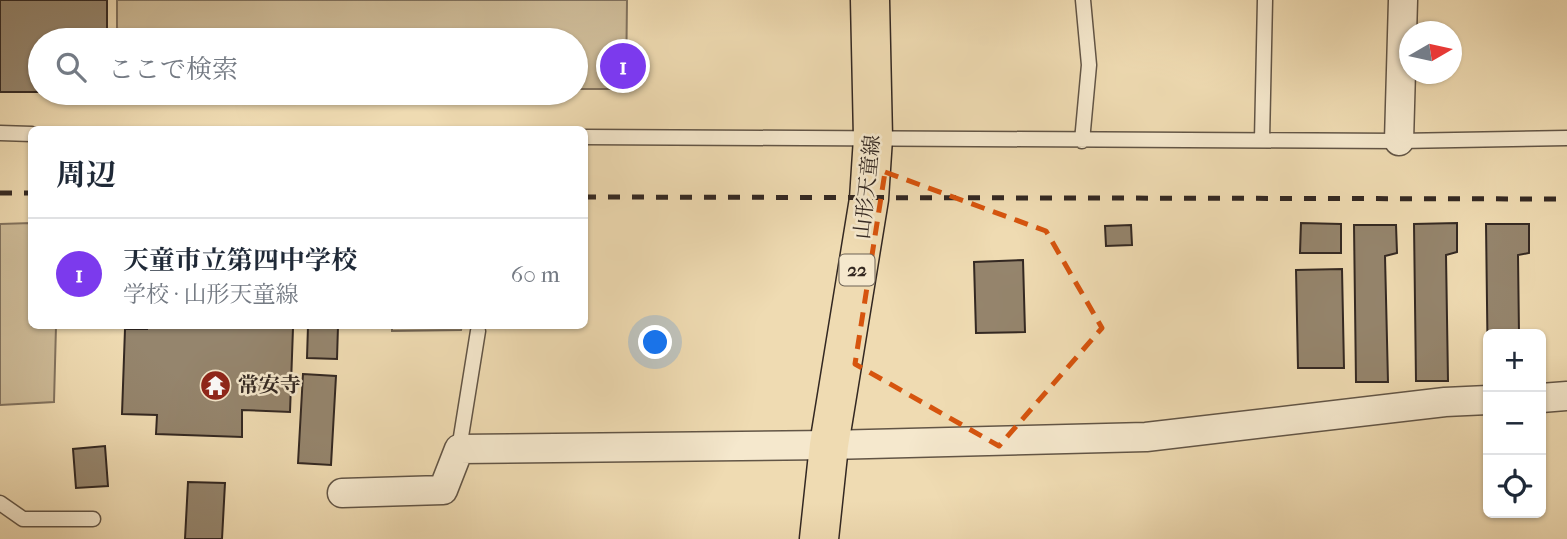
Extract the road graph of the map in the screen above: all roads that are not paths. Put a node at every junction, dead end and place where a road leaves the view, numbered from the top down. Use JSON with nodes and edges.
{"nodes":[{"id":1,"x":870,"y":0,"type":"edge"},
{"id":2,"x":1083,"y":0,"type":"edge"},
{"id":3,"x":1265,"y":0,"type":"edge"},
{"id":4,"x":1403,"y":0,"type":"edge"},
{"id":5,"x":0,"y":133,"type":"edge"},
{"id":6,"x":28,"y":134,"type":"edge"},
{"id":7,"x":588,"y":136,"type":"edge"},
{"id":8,"x":873,"y":138,"type":"junction"},
{"id":9,"x":1567,"y":138,"type":"edge"},
{"id":10,"x":1262,"y":140,"type":"junction"},
{"id":11,"x":1082,"y":141,"type":"junction"},
{"id":12,"x":1399,"y":141,"type":"junction"},
{"id":13,"x":478,"y":331,"type":"dead end"},
{"id":14,"x":1567,"y":396,"type":"edge"},
{"id":15,"x":1546,"y":398,"type":"edge"},
{"id":16,"x":1483,"y":400,"type":"edge"},
{"id":17,"x":830,"y":445,"type":"junction"},
{"id":18,"x":458,"y":449,"type":"junction"},
{"id":19,"x":342,"y":493,"type":"dead end"},
{"id":20,"x":0,"y":503,"type":"edge"},
{"id":21,"x":93,"y":519,"type":"dead end"},
{"id":22,"x":819,"y":539,"type":"edge"}],
"edges":[{"from":1,"to":8,"type":"main road","name":"山形天童線","number":"22"},
{"from":2,"to":11,"type":"lane"},
{"from":3,"to":10,"type":"lane"},
{"from":4,"to":12,"type":"street"},
{"from":5,"to":6,"type":"lane"},
{"from":7,"to":8,"type":"lane"},
{"from":8,"to":11,"type":"lane"},
{"from":8,"to":17,"type":"main road","name":"山形天童線","number":"22"},
{"from":9,"to":12,"type":"lane"},
{"from":10,"to":11,"type":"lane"},
{"from":10,"to":12,"type":"lane"},
{"from":13,"to":18,"type":"lane"},
{"from":14,"to":15,"type":"street"},
{"from":16,"to":17,"type":"street"},
{"from":17,"to":18,"type":"street"},
{"from":17,"to":22,"type":"main road","name":"山形天童線","number":"22"},
{"from":18,"to":19,"type":"street"},
{"from":20,"to":21,"type":"lane"}]}
